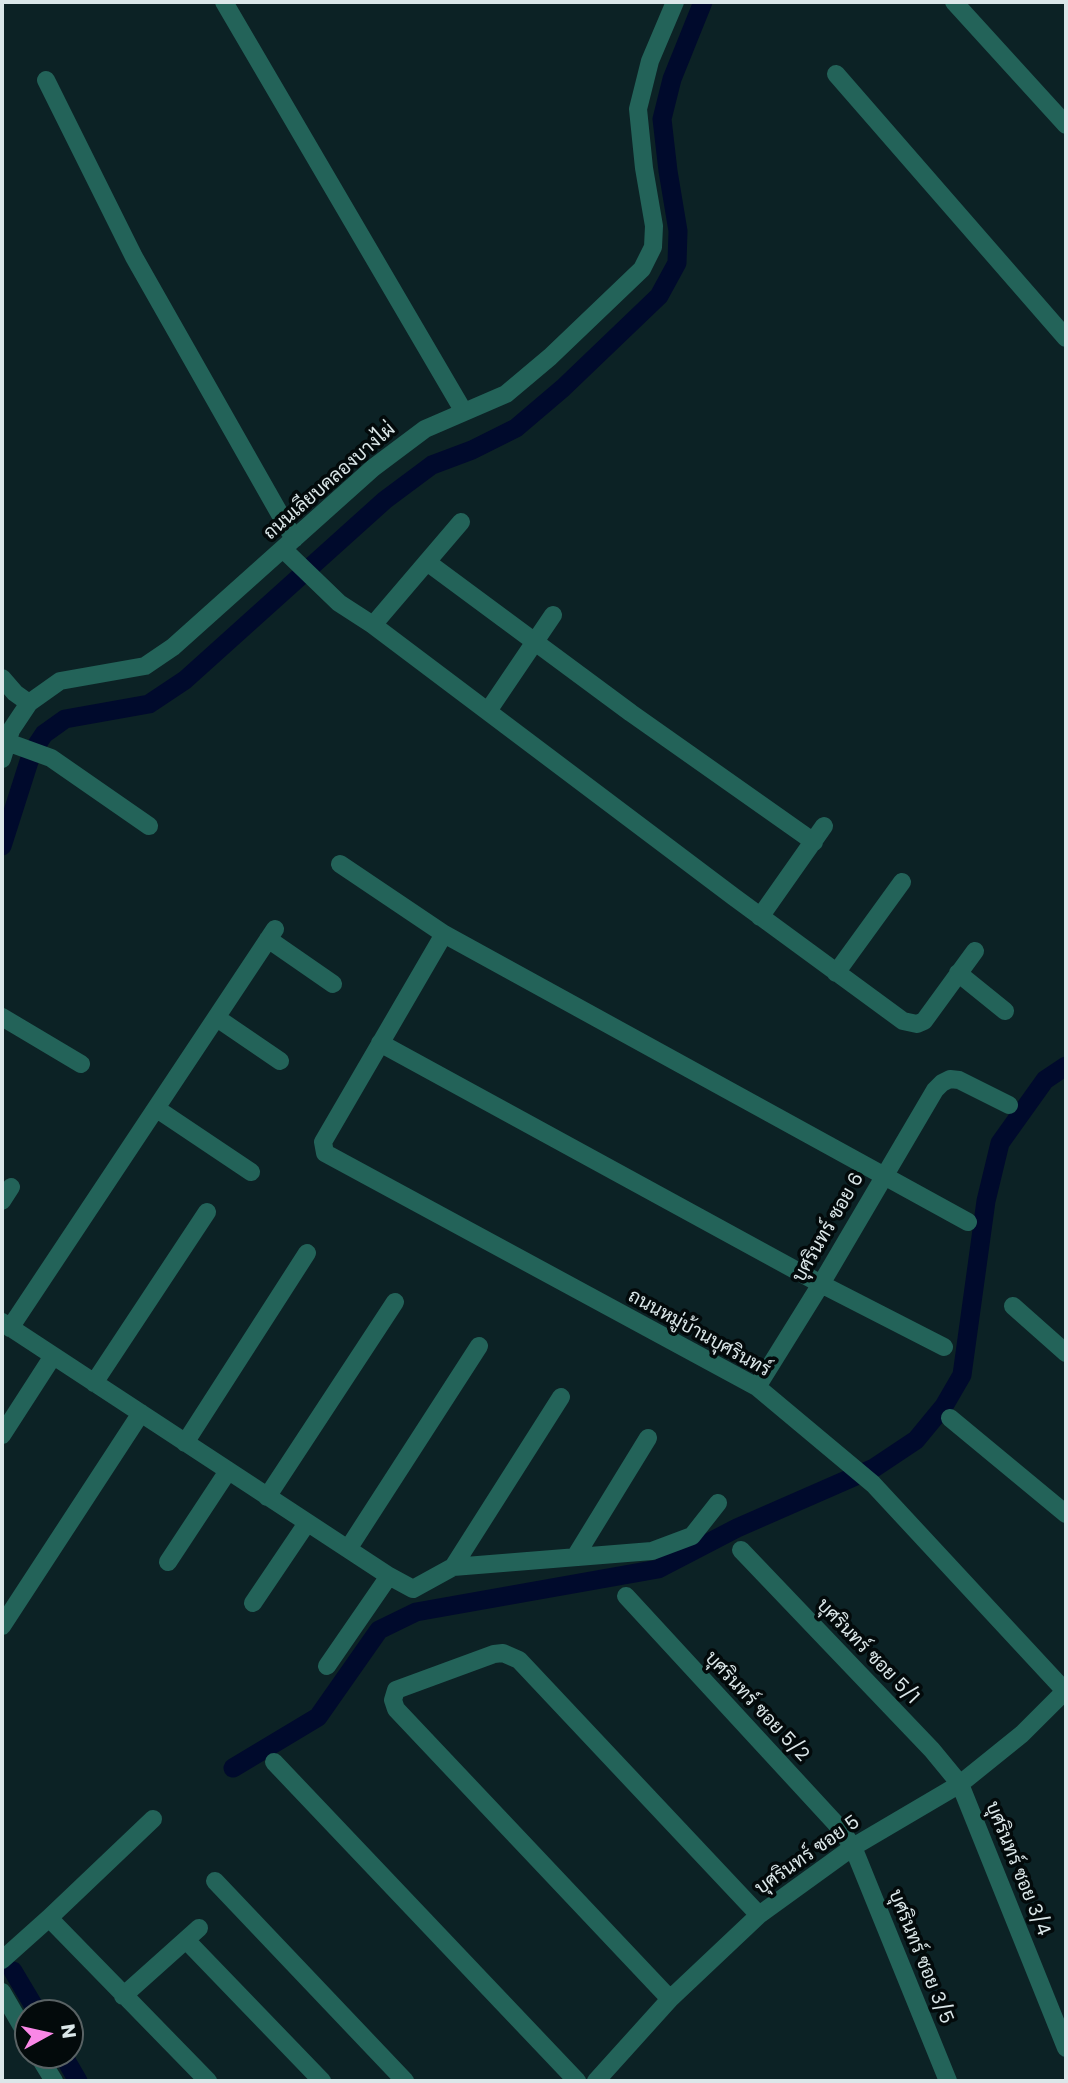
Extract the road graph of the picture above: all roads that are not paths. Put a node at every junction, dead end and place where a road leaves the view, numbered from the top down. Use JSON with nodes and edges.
{"nodes":[{"id":1,"x":223,"y":2,"type":"edge"},
{"id":2,"x":675,"y":2,"type":"edge"},
{"id":3,"x":954,"y":2,"type":"edge"},
{"id":4,"x":836,"y":74,"type":"dead end"},
{"id":5,"x":46,"y":80,"type":"dead end"},
{"id":6,"x":1066,"y":125,"type":"edge"},
{"id":7,"x":1066,"y":338,"type":"edge"},
{"id":8,"x":464,"y":412,"type":"junction"},
{"id":9,"x":461,"y":522,"type":"dead end"},
{"id":10,"x":290,"y":550,"type":"junction"},
{"id":11,"x":427,"y":562,"type":"junction"},
{"id":12,"x":553,"y":615,"type":"dead end"},
{"id":13,"x":373,"y":625,"type":"junction"},
{"id":14,"x":534,"y":642,"type":"junction"},
{"id":15,"x":2,"y":678,"type":"edge"},
{"id":16,"x":29,"y":704,"type":"junction"},
{"id":17,"x":488,"y":711,"type":"junction"},
{"id":18,"x":10,"y":749,"type":"edge"},
{"id":19,"x":149,"y":826,"type":"dead end"},
{"id":20,"x":824,"y":826,"type":"dead end"},
{"id":21,"x":814,"y":842,"type":"junction"},
{"id":22,"x":340,"y":864,"type":"dead end"},
{"id":23,"x":902,"y":882,"type":"dead end"},
{"id":24,"x":760,"y":916,"type":"junction"},
{"id":25,"x":444,"y":934,"type":"junction"},
{"id":26,"x":975,"y":951,"type":"dead end"},
{"id":27,"x":836,"y":973,"type":"junction"},
{"id":28,"x":958,"y":973,"type":"junction"},
{"id":29,"x":333,"y":984,"type":"dead end"},
{"id":30,"x":1005,"y":1011,"type":"dead end"},
{"id":31,"x":2,"y":1017,"type":"edge"},
{"id":32,"x":217,"y":1018,"type":"junction"},
{"id":33,"x":380,"y":1043,"type":"junction"},
{"id":34,"x":279,"y":1061,"type":"dead end"},
{"id":35,"x":81,"y":1064,"type":"dead end"},
{"id":36,"x":1009,"y":1105,"type":"dead end"},
{"id":37,"x":157,"y":1109,"type":"junction"},
{"id":38,"x":251,"y":1172,"type":"dead end"},
{"id":39,"x":883,"y":1177,"type":"junction"},
{"id":40,"x":207,"y":1212,"type":"dead end"},
{"id":41,"x":968,"y":1222,"type":"dead end"},
{"id":42,"x":307,"y":1253,"type":"dead end"},
{"id":43,"x":821,"y":1284,"type":"junction"},
{"id":44,"x":395,"y":1302,"type":"dead end"},
{"id":45,"x":1013,"y":1306,"type":"dead end"},
{"id":46,"x":6,"y":1325,"type":"edge"},
{"id":47,"x":479,"y":1346,"type":"dead end"},
{"id":48,"x":944,"y":1347,"type":"dead end"},
{"id":49,"x":1066,"y":1353,"type":"edge"},
{"id":50,"x":53,"y":1356,"type":"junction"},
{"id":51,"x":94,"y":1383,"type":"junction"},
{"id":52,"x":757,"y":1387,"type":"junction"},
{"id":53,"x":561,"y":1397,"type":"dead end"},
{"id":54,"x":141,"y":1413,"type":"junction"},
{"id":55,"x":950,"y":1418,"type":"dead end"},
{"id":56,"x":2,"y":1435,"type":"edge"},
{"id":57,"x":648,"y":1438,"type":"dead end"},
{"id":58,"x":185,"y":1443,"type":"junction"},
{"id":59,"x":228,"y":1471,"type":"junction"},
{"id":60,"x":267,"y":1496,"type":"junction"},
{"id":61,"x":718,"y":1503,"type":"dead end"},
{"id":62,"x":1066,"y":1514,"type":"edge"},
{"id":63,"x":307,"y":1523,"type":"junction"},
{"id":64,"x":348,"y":1549,"type":"junction"},
{"id":65,"x":741,"y":1550,"type":"dead end"},
{"id":66,"x":575,"y":1557,"type":"junction"},
{"id":67,"x":168,"y":1562,"type":"dead end"},
{"id":68,"x":453,"y":1567,"type":"junction"},
{"id":69,"x":388,"y":1576,"type":"junction"},
{"id":70,"x":626,"y":1596,"type":"dead end"},
{"id":71,"x":253,"y":1603,"type":"dead end"},
{"id":72,"x":2,"y":1626,"type":"edge"},
{"id":73,"x":327,"y":1666,"type":"dead end"},
{"id":74,"x":1066,"y":1691,"type":"edge"},
{"id":75,"x":274,"y":1762,"type":"dead end"},
{"id":76,"x":960,"y":1784,"type":"junction"},
{"id":77,"x":153,"y":1819,"type":"dead end"},
{"id":78,"x":853,"y":1847,"type":"junction"},
{"id":79,"x":215,"y":1881,"type":"dead end"},
{"id":80,"x":759,"y":1915,"type":"junction"},
{"id":81,"x":49,"y":1918,"type":"junction"},
{"id":82,"x":5,"y":1958,"type":"edge"},
{"id":83,"x":2,"y":1992,"type":"edge"},
{"id":84,"x":123,"y":1996,"type":"junction"},
{"id":85,"x":670,"y":1999,"type":"junction"},
{"id":86,"x":14,"y":2013,"type":"edge"},
{"id":87,"x":1066,"y":2048,"type":"edge"},
{"id":88,"x":208,"y":2081,"type":"edge"},
{"id":89,"x":322,"y":2081,"type":"edge"},
{"id":90,"x":405,"y":2081,"type":"edge"},
{"id":91,"x":577,"y":2081,"type":"edge"},
{"id":92,"x":596,"y":2081,"type":"edge"},
{"id":93,"x":948,"y":2081,"type":"edge"}],
"edges":[{"from":1,"to":8,"type":"street"},
{"from":2,"to":8,"type":"street","name":"ถนนเลียบคลองบางไผ่"},
{"from":3,"to":6,"type":"street"},
{"from":4,"to":7,"type":"street"},
{"from":5,"to":10,"type":"street"},
{"from":8,"to":10,"type":"street","name":"ถนนเลียบคลองบางไผ่"},
{"from":9,"to":11,"type":"street"},
{"from":10,"to":13,"type":"street"},
{"from":10,"to":16,"type":"street","name":"ถนนเลียบคลองบางไผ่"},
{"from":11,"to":13,"type":"street"},
{"from":11,"to":14,"type":"street"},
{"from":12,"to":14,"type":"street"},
{"from":13,"to":17,"type":"street"},
{"from":14,"to":17,"type":"street"},
{"from":14,"to":21,"type":"street"},
{"from":15,"to":16,"type":"street"},
{"from":16,"to":18,"type":"street","name":"ถนนเลียบคลองบางไผ่"},
{"from":17,"to":24,"type":"street"},
{"from":18,"to":19,"type":"street"},
{"from":20,"to":21,"type":"street"},
{"from":21,"to":24,"type":"street"},
{"from":22,"to":25,"type":"street"},
{"from":23,"to":27,"type":"street"},
{"from":24,"to":27,"type":"street"},
{"from":25,"to":33,"type":"street"},
{"from":25,"to":39,"type":"street"},
{"from":26,"to":28,"type":"street"},
{"from":27,"to":28,"type":"street"},
{"from":28,"to":30,"type":"street"},
{"from":29,"to":32,"type":"street"},
{"from":31,"to":35,"type":"street"},
{"from":32,"to":34,"type":"street"},
{"from":32,"to":37,"type":"street"},
{"from":33,"to":43,"type":"street"},
{"from":33,"to":52,"type":"street","name":"ถนนหมู่บ้านบุศรินทร์"},
{"from":36,"to":39,"type":"street","name":"บุศรินทร์ ซอย 6"},
{"from":37,"to":38,"type":"street"},
{"from":37,"to":46,"type":"street"},
{"from":39,"to":41,"type":"street"},
{"from":39,"to":43,"type":"street","name":"บุศรินทร์ ซอย 6"},
{"from":40,"to":51,"type":"street"},
{"from":42,"to":58,"type":"street"},
{"from":43,"to":48,"type":"street"},
{"from":43,"to":52,"type":"street","name":"บุศรินทร์ ซอย 6"},
{"from":44,"to":60,"type":"street"},
{"from":45,"to":49,"type":"street"},
{"from":46,"to":50,"type":"street"},
{"from":47,"to":64,"type":"street"},
{"from":50,"to":51,"type":"street"},
{"from":50,"to":56,"type":"street"},
{"from":51,"to":54,"type":"street"},
{"from":52,"to":74,"type":"street","name":"ถนนหมู่บ้านบุศรินทร์"},
{"from":53,"to":68,"type":"street"},
{"from":54,"to":58,"type":"street"},
{"from":54,"to":72,"type":"street"},
{"from":55,"to":62,"type":"street"},
{"from":57,"to":66,"type":"street"},
{"from":58,"to":59,"type":"street"},
{"from":59,"to":60,"type":"street"},
{"from":59,"to":67,"type":"street"},
{"from":60,"to":63,"type":"street"},
{"from":61,"to":66,"type":"street"},
{"from":63,"to":64,"type":"street"},
{"from":63,"to":71,"type":"street"},
{"from":64,"to":69,"type":"street"},
{"from":65,"to":76,"type":"street","name":"บุศรินทร์ ซอย 5/1"},
{"from":66,"to":68,"type":"street"},
{"from":68,"to":69,"type":"street"},
{"from":69,"to":73,"type":"street"},
{"from":70,"to":78,"type":"street","name":"บุศรินทร์ ซอย 5/2"},
{"from":74,"to":76,"type":"street","name":"บุศรินทร์ ซอย 5"},
{"from":75,"to":91,"type":"street"},
{"from":76,"to":78,"type":"street","name":"บุศรินทร์ ซอย 5"},
{"from":76,"to":87,"type":"street","name":"บุศรินทร์ ซอย 3/4"},
{"from":77,"to":81,"type":"street"},
{"from":78,"to":80,"type":"street","name":"บุศรินทร์ ซอย 5"},
{"from":78,"to":93,"type":"street","name":"บุศรินทร์ ซอย 3/5"},
{"from":79,"to":90,"type":"street"},
{"from":80,"to":85,"type":"street","name":"บุศรินทร์ ซอย 5"},
{"from":80,"to":85,"type":"street"},
{"from":81,"to":82,"type":"street"},
{"from":81,"to":84,"type":"street"},
{"from":83,"to":86,"type":"street"},
{"from":84,"to":88,"type":"street"},
{"from":84,"to":89,"type":"street"},
{"from":85,"to":92,"type":"street","name":"บุศรินทร์ ซอย 5"}]}
